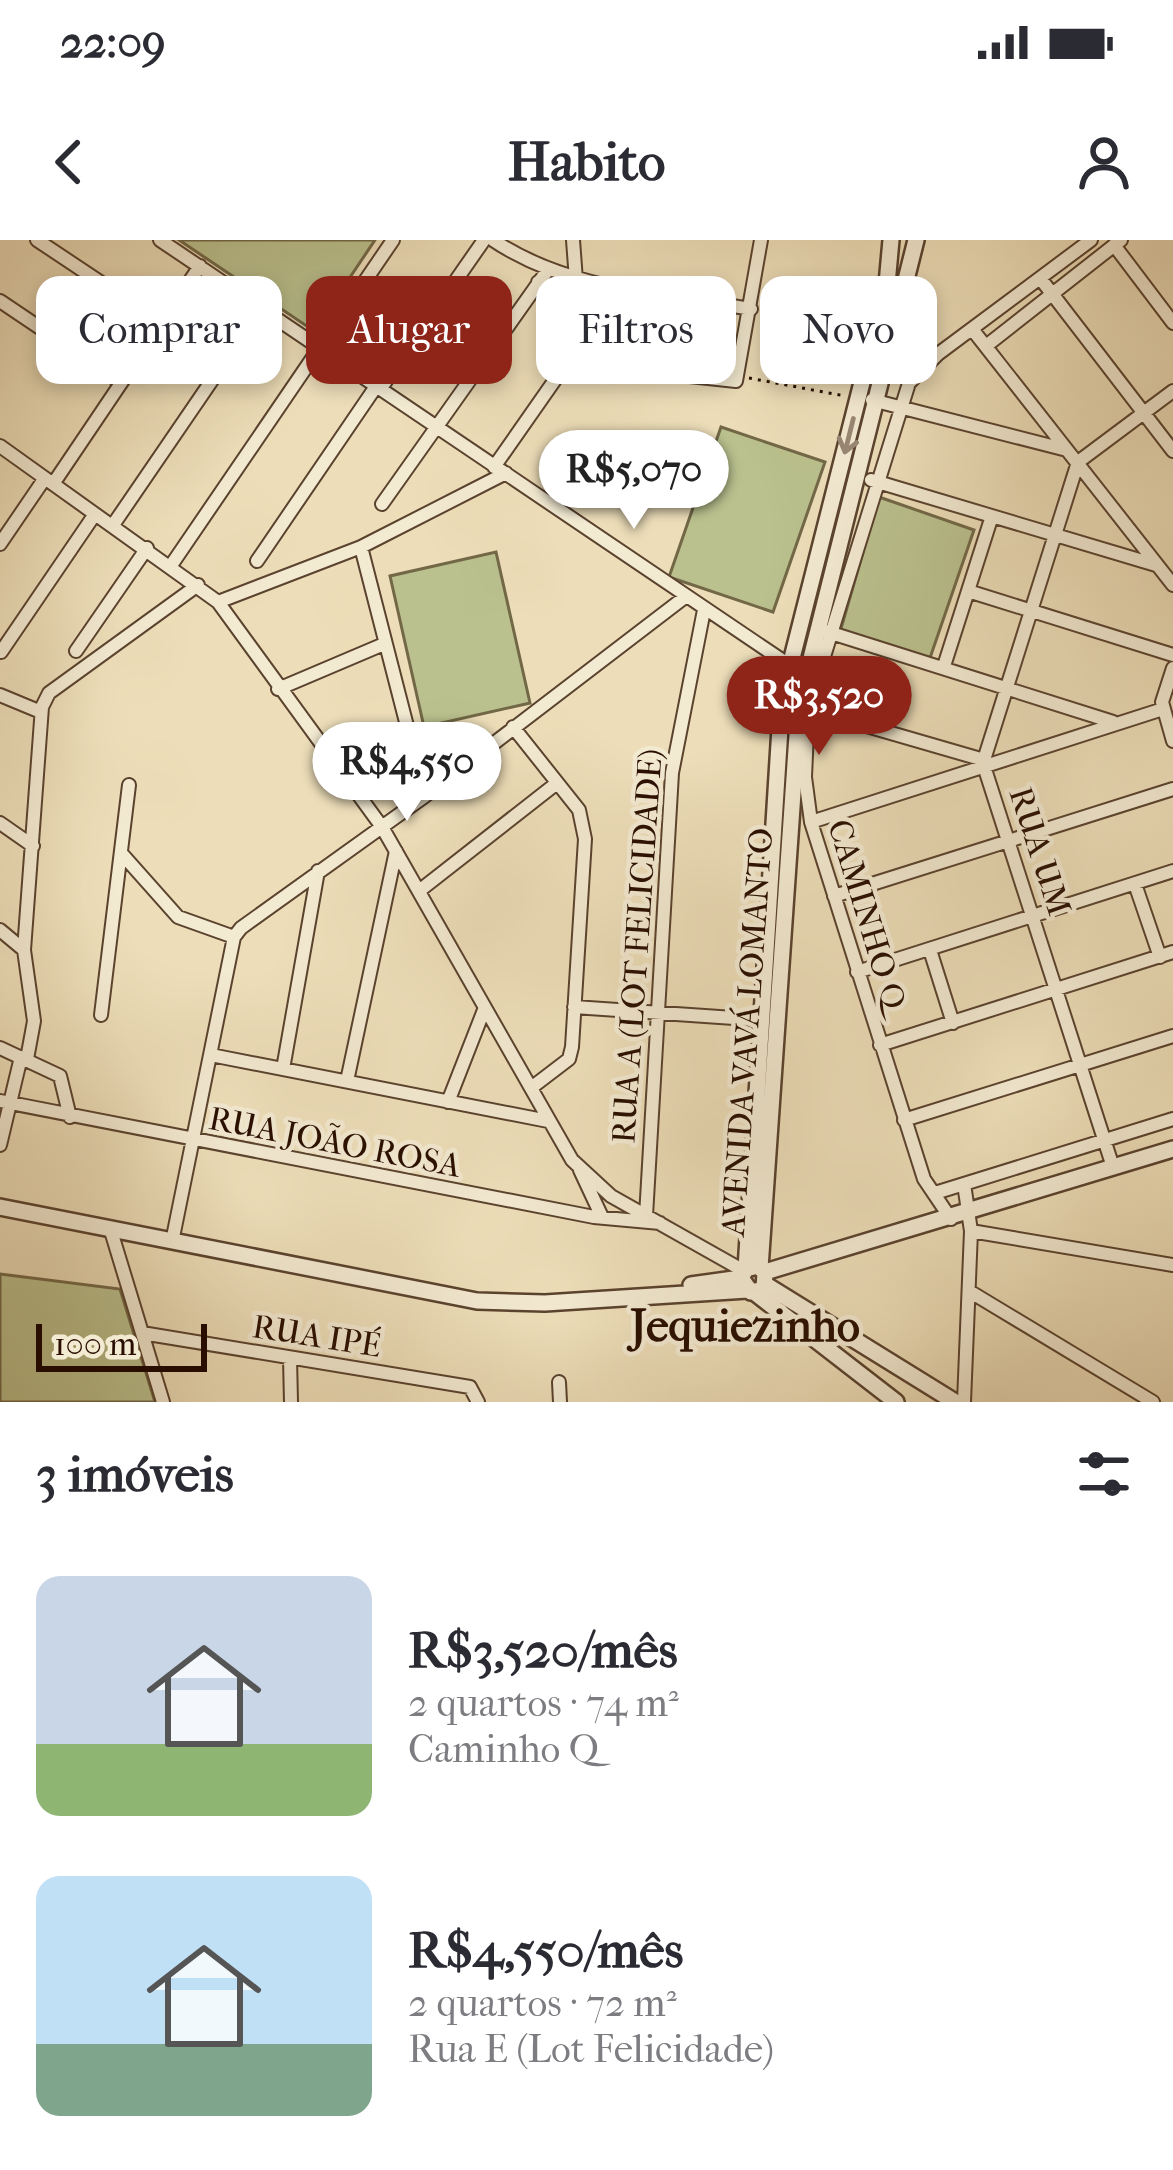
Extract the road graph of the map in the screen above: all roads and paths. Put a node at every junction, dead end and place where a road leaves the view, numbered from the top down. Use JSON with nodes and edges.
{"nodes":[{"id":1,"x":37,"y":240,"type":"edge"},
{"id":2,"x":160,"y":240,"type":"edge"},
{"id":3,"x":393,"y":240,"type":"edge"},
{"id":4,"x":488,"y":240,"type":"edge"},
{"id":5,"x":573,"y":240,"type":"edge"},
{"id":6,"x":761,"y":240,"type":"edge"},
{"id":7,"x":890,"y":240,"type":"edge"},
{"id":8,"x":916,"y":240,"type":"edge"},
{"id":9,"x":1091,"y":240,"type":"edge"},
{"id":10,"x":1118,"y":242,"type":"edge"},
{"id":11,"x":200,"y":266,"type":"junction"},
{"id":12,"x":91,"y":276,"type":"edge"},
{"id":13,"x":193,"y":276,"type":"edge"},
{"id":14,"x":215,"y":276,"type":"edge"},
{"id":15,"x":369,"y":276,"type":"edge"},
{"id":16,"x":541,"y":276,"type":"edge"},
{"id":17,"x":576,"y":276,"type":"edge"},
{"id":18,"x":1040,"y":278,"type":"junction"},
{"id":19,"x":536,"y":286,"type":"edge"},
{"id":20,"x":1051,"y":293,"type":"junction"},
{"id":21,"x":0,"y":301,"type":"edge"},
{"id":22,"x":736,"y":307,"type":"edge"},
{"id":23,"x":751,"y":309,"type":"junction"},
{"id":24,"x":1173,"y":323,"type":"edge"},
{"id":25,"x":36,"y":325,"type":"edge"},
{"id":26,"x":972,"y":329,"type":"junction"},
{"id":27,"x":986,"y":346,"type":"junction"},
{"id":28,"x":306,"y":369,"type":"edge"},
{"id":29,"x":740,"y":376,"type":"junction"},
{"id":30,"x":736,"y":380,"type":"edge"},
{"id":31,"x":116,"y":384,"type":"edge"},
{"id":32,"x":209,"y":384,"type":"edge"},
{"id":33,"x":376,"y":384,"type":"edge"},
{"id":34,"x":555,"y":384,"type":"edge"},
{"id":35,"x":379,"y":386,"type":"junction"},
{"id":36,"x":1173,"y":391,"type":"edge"},
{"id":37,"x":867,"y":399,"type":"junction"},
{"id":38,"x":898,"y":405,"type":"junction"},
{"id":39,"x":1144,"y":413,"type":"junction"},
{"id":40,"x":436,"y":429,"type":"junction"},
{"id":41,"x":0,"y":446,"type":"edge"},
{"id":42,"x":1173,"y":451,"type":"edge"},
{"id":43,"x":1073,"y":457,"type":"junction"},
{"id":44,"x":500,"y":470,"type":"junction"},
{"id":45,"x":858,"y":477,"type":"junction"},
{"id":46,"x":49,"y":481,"type":"junction"},
{"id":47,"x":876,"y":481,"type":"junction"},
{"id":48,"x":382,"y":504,"type":"dead end"},
{"id":49,"x":95,"y":514,"type":"junction"},
{"id":50,"x":991,"y":519,"type":"junction"},
{"id":51,"x":113,"y":525,"type":"junction"},
{"id":52,"x":1054,"y":538,"type":"junction"},
{"id":53,"x":0,"y":544,"type":"edge"},
{"id":54,"x":361,"y":547,"type":"junction"},
{"id":55,"x":148,"y":548,"type":"junction"},
{"id":56,"x":257,"y":562,"type":"dead end"},
{"id":57,"x":172,"y":564,"type":"junction"},
{"id":58,"x":1156,"y":565,"type":"junction"},
{"id":59,"x":198,"y":585,"type":"junction"},
{"id":60,"x":1173,"y":585,"type":"edge"},
{"id":61,"x":968,"y":591,"type":"junction"},
{"id":62,"x":686,"y":597,"type":"junction"},
{"id":63,"x":218,"y":602,"type":"junction"},
{"id":64,"x":704,"y":610,"type":"junction"},
{"id":65,"x":1030,"y":612,"type":"junction"},
{"id":66,"x":824,"y":631,"type":"junction"},
{"id":67,"x":384,"y":644,"type":"junction"},
{"id":68,"x":76,"y":651,"type":"dead end"},
{"id":69,"x":1,"y":652,"type":"edge"},
{"id":70,"x":1173,"y":655,"type":"edge"},
{"id":71,"x":790,"y":665,"type":"junction"},
{"id":72,"x":944,"y":666,"type":"junction"},
{"id":73,"x":1173,"y":668,"type":"edge"},
{"id":74,"x":806,"y":676,"type":"junction"},
{"id":75,"x":1007,"y":688,"type":"junction"},
{"id":76,"x":278,"y":689,"type":"junction"},
{"id":77,"x":0,"y":695,"type":"edge"},
{"id":78,"x":803,"y":707,"type":"junction"},
{"id":79,"x":1162,"y":709,"type":"junction"},
{"id":80,"x":41,"y":712,"type":"junction"},
{"id":81,"x":1113,"y":722,"type":"junction"},
{"id":82,"x":513,"y":727,"type":"junction"},
{"id":83,"x":1173,"y":742,"type":"edge"},
{"id":84,"x":984,"y":762,"type":"junction"},
{"id":85,"x":557,"y":783,"type":"junction"},
{"id":86,"x":129,"y":784,"type":"dead end"},
{"id":87,"x":1173,"y":789,"type":"edge"},
{"id":88,"x":425,"y":796,"type":"junction"},
{"id":89,"x":811,"y":822,"type":"junction"},
{"id":90,"x":0,"y":823,"type":"edge"},
{"id":91,"x":382,"y":827,"type":"junction"},
{"id":92,"x":1010,"y":841,"type":"junction"},
{"id":93,"x":33,"y":846,"type":"junction"},
{"id":94,"x":396,"y":851,"type":"junction"},
{"id":95,"x":122,"y":854,"type":"junction"},
{"id":96,"x":318,"y":871,"type":"junction"},
{"id":97,"x":1173,"y":871,"type":"edge"},
{"id":98,"x":1135,"y":884,"type":"junction"},
{"id":99,"x":419,"y":891,"type":"junction"},
{"id":100,"x":834,"y":896,"type":"junction"},
{"id":101,"x":1035,"y":918,"type":"junction"},
{"id":102,"x":0,"y":930,"type":"edge"},
{"id":103,"x":234,"y":937,"type":"junction"},
{"id":104,"x":24,"y":950,"type":"junction"},
{"id":105,"x":930,"y":950,"type":"junction"},
{"id":106,"x":1166,"y":955,"type":"edge"},
{"id":107,"x":857,"y":972,"type":"junction"},
{"id":108,"x":1058,"y":989,"type":"junction"},
{"id":109,"x":574,"y":1007,"type":"junction"},
{"id":110,"x":484,"y":1010,"type":"junction"},
{"id":111,"x":660,"y":1013,"type":"junction"},
{"id":112,"x":101,"y":1015,"type":"dead end"},
{"id":113,"x":763,"y":1020,"type":"junction"},
{"id":114,"x":953,"y":1023,"type":"junction"},
{"id":115,"x":1173,"y":1036,"type":"edge"},
{"id":116,"x":880,"y":1045,"type":"junction"},
{"id":117,"x":0,"y":1048,"type":"edge"},
{"id":118,"x":211,"y":1055,"type":"junction"},
{"id":119,"x":24,"y":1058,"type":"junction"},
{"id":120,"x":1081,"y":1065,"type":"junction"},
{"id":121,"x":283,"y":1069,"type":"junction"},
{"id":122,"x":347,"y":1081,"type":"junction"},
{"id":123,"x":531,"y":1088,"type":"junction"},
{"id":124,"x":5,"y":1102,"type":"edge"},
{"id":125,"x":448,"y":1102,"type":"junction"},
{"id":126,"x":70,"y":1117,"type":"junction"},
{"id":127,"x":1173,"y":1119,"type":"edge"},
{"id":128,"x":548,"y":1120,"type":"junction"},
{"id":129,"x":904,"y":1120,"type":"junction"},
{"id":130,"x":1104,"y":1141,"type":"junction"},
{"id":131,"x":191,"y":1142,"type":"junction"},
{"id":132,"x":0,"y":1145,"type":"edge"},
{"id":133,"x":1173,"y":1149,"type":"edge"},
{"id":134,"x":1112,"y":1164,"type":"junction"},
{"id":135,"x":580,"y":1168,"type":"junction"},
{"id":136,"x":964,"y":1184,"type":"junction"},
{"id":137,"x":935,"y":1193,"type":"junction"},
{"id":138,"x":0,"y":1207,"type":"edge"},
{"id":139,"x":646,"y":1216,"type":"junction"},
{"id":140,"x":602,"y":1217,"type":"junction"},
{"id":141,"x":951,"y":1219,"type":"junction"},
{"id":142,"x":970,"y":1222,"type":"junction"},
{"id":143,"x":661,"y":1223,"type":"junction"},
{"id":144,"x":111,"y":1231,"type":"junction"},
{"id":145,"x":172,"y":1242,"type":"junction"},
{"id":146,"x":1173,"y":1265,"type":"edge"},
{"id":147,"x":753,"y":1278,"type":"junction"},
{"id":148,"x":969,"y":1291,"type":"junction"},
{"id":149,"x":142,"y":1334,"type":"junction"},
{"id":150,"x":290,"y":1358,"type":"junction"},
{"id":151,"x":559,"y":1382,"type":"dead end"},
{"id":152,"x":874,"y":1395,"type":"edge"},
{"id":153,"x":478,"y":1400,"type":"edge"},
{"id":154,"x":163,"y":1402,"type":"edge"},
{"id":155,"x":291,"y":1402,"type":"edge"},
{"id":156,"x":560,"y":1402,"type":"edge"},
{"id":157,"x":896,"y":1402,"type":"edge"},
{"id":158,"x":959,"y":1402,"type":"edge"},
{"id":159,"x":1153,"y":1402,"type":"edge"}],
"edges":[{"from":1,"to":12,"type":"street"},
{"from":2,"to":11,"type":"street"},
{"from":3,"to":15,"type":"street"},
{"from":4,"to":16,"type":"street"},
{"from":4,"to":35,"type":"street"},
{"from":5,"to":17,"type":"street"},
{"from":6,"to":23,"type":"street"},
{"from":7,"to":37,"type":"street","name":"AVENIDA VAVÁ LOMANTO"},
{"from":8,"to":37,"type":"street","name":"AVENIDA VAVÁ LOMANTO"},
{"from":9,"to":18,"type":"street","name":"CAMINHO Q"},
{"from":10,"to":20,"type":"street"},
{"from":10,"to":24,"type":"street"},
{"from":11,"to":13,"type":"street"},
{"from":11,"to":14,"type":"street"},
{"from":18,"to":20,"type":"street"},
{"from":18,"to":26,"type":"street","name":"CAMINHO Q"},
{"from":19,"to":40,"type":"street"},
{"from":20,"to":27,"type":"street"},
{"from":20,"to":39,"type":"street"},
{"from":21,"to":25,"type":"street"},
{"from":22,"to":23,"type":"street"},
{"from":23,"to":29,"type":"street"},
{"from":26,"to":27,"type":"street"},
{"from":26,"to":38,"type":"street","name":"CAMINHO Q"},
{"from":27,"to":43,"type":"street"},
{"from":28,"to":57,"type":"street"},
{"from":29,"to":30,"type":"street"},
{"from":29,"to":37,"type":"path"},
{"from":31,"to":46,"type":"street"},
{"from":32,"to":51,"type":"street"},
{"from":33,"to":35,"type":"street"},
{"from":34,"to":44,"type":"street"},
{"from":35,"to":40,"type":"street"},
{"from":35,"to":56,"type":"street"},
{"from":36,"to":39,"type":"street"},
{"from":37,"to":38,"type":"street"},
{"from":37,"to":45,"type":"street","name":"AVENIDA VAVÁ LOMANTO"},
{"from":37,"to":71,"type":"street","name":"AVENIDA VAVÁ LOMANTO","one_way":true},
{"from":38,"to":43,"type":"street"},
{"from":38,"to":47,"type":"street","name":"CAMINHO Q"},
{"from":39,"to":42,"type":"street"},
{"from":39,"to":43,"type":"street"},
{"from":40,"to":44,"type":"street"},
{"from":40,"to":48,"type":"street"},
{"from":41,"to":46,"type":"street"},
{"from":43,"to":52,"type":"street","name":"RUA UM"},
{"from":43,"to":58,"type":"street"},
{"from":44,"to":54,"type":"street"},
{"from":44,"to":62,"type":"street"},
{"from":45,"to":47,"type":"street"},
{"from":45,"to":66,"type":"street","name":"AVENIDA VAVÁ LOMANTO"},
{"from":46,"to":49,"type":"street"},
{"from":46,"to":53,"type":"street"},
{"from":47,"to":50,"type":"street"},
{"from":47,"to":66,"type":"street","name":"CAMINHO Q"},
{"from":49,"to":51,"type":"street"},
{"from":49,"to":69,"type":"street"},
{"from":50,"to":52,"type":"street"},
{"from":50,"to":61,"type":"street"},
{"from":51,"to":55,"type":"street"},
{"from":52,"to":58,"type":"street"},
{"from":52,"to":65,"type":"street","name":"RUA UM"},
{"from":54,"to":63,"type":"street"},
{"from":54,"to":67,"type":"street"},
{"from":55,"to":57,"type":"street"},
{"from":55,"to":68,"type":"street"},
{"from":57,"to":59,"type":"street"},
{"from":58,"to":60,"type":"street"},
{"from":59,"to":63,"type":"street"},
{"from":59,"to":80,"type":"street"},
{"from":61,"to":65,"type":"street"},
{"from":61,"to":72,"type":"street"},
{"from":62,"to":64,"type":"street"},
{"from":62,"to":82,"type":"street"},
{"from":63,"to":76,"type":"street"},
{"from":64,"to":71,"type":"street"},
{"from":64,"to":111,"type":"street","name":"RUA A (LOT FELICIDADE)"},
{"from":65,"to":70,"type":"street"},
{"from":65,"to":75,"type":"street","name":"RUA UM"},
{"from":66,"to":72,"type":"street"},
{"from":66,"to":74,"type":"street","name":"AVENIDA VAVÁ LOMANTO"},
{"from":66,"to":78,"type":"street","name":"CAMINHO Q"},
{"from":67,"to":76,"type":"street"},
{"from":67,"to":88,"type":"street"},
{"from":71,"to":74,"type":"street"},
{"from":71,"to":113,"type":"street","name":"AVENIDA VAVÁ LOMANTO"},
{"from":72,"to":75,"type":"street"},
{"from":73,"to":79,"type":"street"},
{"from":74,"to":78,"type":"street","name":"AVENIDA VAVÁ LOMANTO"},
{"from":75,"to":81,"type":"street"},
{"from":75,"to":84,"type":"street","name":"RUA UM"},
{"from":76,"to":91,"type":"street"},
{"from":77,"to":80,"type":"street"},
{"from":78,"to":84,"type":"street"},
{"from":78,"to":89,"type":"street","name":"CAMINHO Q"},
{"from":78,"to":147,"type":"street","name":"AVENIDA VAVÁ LOMANTO"},
{"from":79,"to":81,"type":"street"},
{"from":79,"to":83,"type":"street"},
{"from":80,"to":93,"type":"street"},
{"from":81,"to":84,"type":"street"},
{"from":82,"to":85,"type":"street"},
{"from":82,"to":88,"type":"street"},
{"from":84,"to":89,"type":"street"},
{"from":84,"to":92,"type":"street","name":"RUA UM"},
{"from":85,"to":99,"type":"street"},
{"from":85,"to":109,"type":"street"},
{"from":86,"to":95,"type":"street"},
{"from":87,"to":92,"type":"street"},
{"from":88,"to":91,"type":"street"},
{"from":89,"to":100,"type":"street","name":"CAMINHO Q"},
{"from":90,"to":93,"type":"street"},
{"from":91,"to":94,"type":"street"},
{"from":91,"to":96,"type":"street"},
{"from":92,"to":100,"type":"street"},
{"from":92,"to":101,"type":"street","name":"RUA UM"},
{"from":93,"to":104,"type":"street"},
{"from":94,"to":99,"type":"street"},
{"from":94,"to":122,"type":"street"},
{"from":95,"to":103,"type":"street"},
{"from":95,"to":112,"type":"street"},
{"from":96,"to":103,"type":"street"},
{"from":96,"to":121,"type":"street"},
{"from":97,"to":98,"type":"street"},
{"from":98,"to":101,"type":"street"},
{"from":98,"to":106,"type":"street"},
{"from":99,"to":110,"type":"street"},
{"from":100,"to":107,"type":"street","name":"CAMINHO Q"},
{"from":101,"to":105,"type":"street"},
{"from":101,"to":108,"type":"street","name":"RUA UM"},
{"from":102,"to":104,"type":"street"},
{"from":103,"to":118,"type":"street"},
{"from":104,"to":119,"type":"street"},
{"from":105,"to":107,"type":"street"},
{"from":105,"to":114,"type":"street"},
{"from":106,"to":108,"type":"street"},
{"from":107,"to":116,"type":"street","name":"CAMINHO Q"},
{"from":108,"to":114,"type":"street"},
{"from":108,"to":120,"type":"street","name":"RUA UM"},
{"from":109,"to":111,"type":"street"},
{"from":109,"to":123,"type":"street"},
{"from":110,"to":123,"type":"street"},
{"from":110,"to":125,"type":"street"},
{"from":111,"to":113,"type":"street"},
{"from":111,"to":139,"type":"street","name":"RUA A (LOT FELICIDADE)"},
{"from":113,"to":147,"type":"street","name":"AVENIDA VAVÁ LOMANTO"},
{"from":114,"to":116,"type":"street"},
{"from":115,"to":120,"type":"street"},
{"from":116,"to":129,"type":"street","name":"CAMINHO Q"},
{"from":117,"to":119,"type":"street"},
{"from":118,"to":121,"type":"street"},
{"from":118,"to":131,"type":"street"},
{"from":119,"to":124,"type":"street"},
{"from":119,"to":126,"type":"street"},
{"from":120,"to":129,"type":"street"},
{"from":120,"to":130,"type":"street","name":"RUA UM"},
{"from":121,"to":122,"type":"street"},
{"from":122,"to":125,"type":"street"},
{"from":123,"to":128,"type":"street"},
{"from":124,"to":126,"type":"street","name":"RUA JOÃO ROSA"},
{"from":124,"to":132,"type":"street"},
{"from":125,"to":128,"type":"street"},
{"from":126,"to":131,"type":"street","name":"RUA JOÃO ROSA"},
{"from":127,"to":130,"type":"street"},
{"from":128,"to":135,"type":"street"},
{"from":129,"to":137,"type":"street","name":"CAMINHO Q"},
{"from":130,"to":134,"type":"street","name":"RUA UM"},
{"from":130,"to":136,"type":"street"},
{"from":131,"to":140,"type":"street","name":"RUA JOÃO ROSA"},
{"from":131,"to":145,"type":"street"},
{"from":133,"to":134,"type":"street"},
{"from":134,"to":142,"type":"street"},
{"from":135,"to":139,"type":"street"},
{"from":135,"to":140,"type":"street"},
{"from":136,"to":137,"type":"street"},
{"from":136,"to":142,"type":"street"},
{"from":137,"to":141,"type":"street","name":"CAMINHO Q"},
{"from":138,"to":144,"type":"street"},
{"from":139,"to":143,"type":"street"},
{"from":140,"to":143,"type":"street","name":"RUA JOÃO ROSA"},
{"from":141,"to":142,"type":"street"},
{"from":141,"to":147,"type":"street"},
{"from":142,"to":146,"type":"street"},
{"from":142,"to":148,"type":"street"},
{"from":143,"to":147,"type":"street"},
{"from":144,"to":145,"type":"street"},
{"from":144,"to":149,"type":"street"},
{"from":145,"to":147,"type":"street"},
{"from":147,"to":152,"type":"street"},
{"from":147,"to":158,"type":"street"},
{"from":148,"to":158,"type":"street"},
{"from":148,"to":159,"type":"street"},
{"from":149,"to":150,"type":"street","name":"RUA IPÉ"},
{"from":149,"to":154,"type":"street"},
{"from":150,"to":153,"type":"street","name":"RUA IPÉ"},
{"from":150,"to":155,"type":"street"},
{"from":151,"to":156,"type":"street"},
{"from":152,"to":157,"type":"street"}]}
